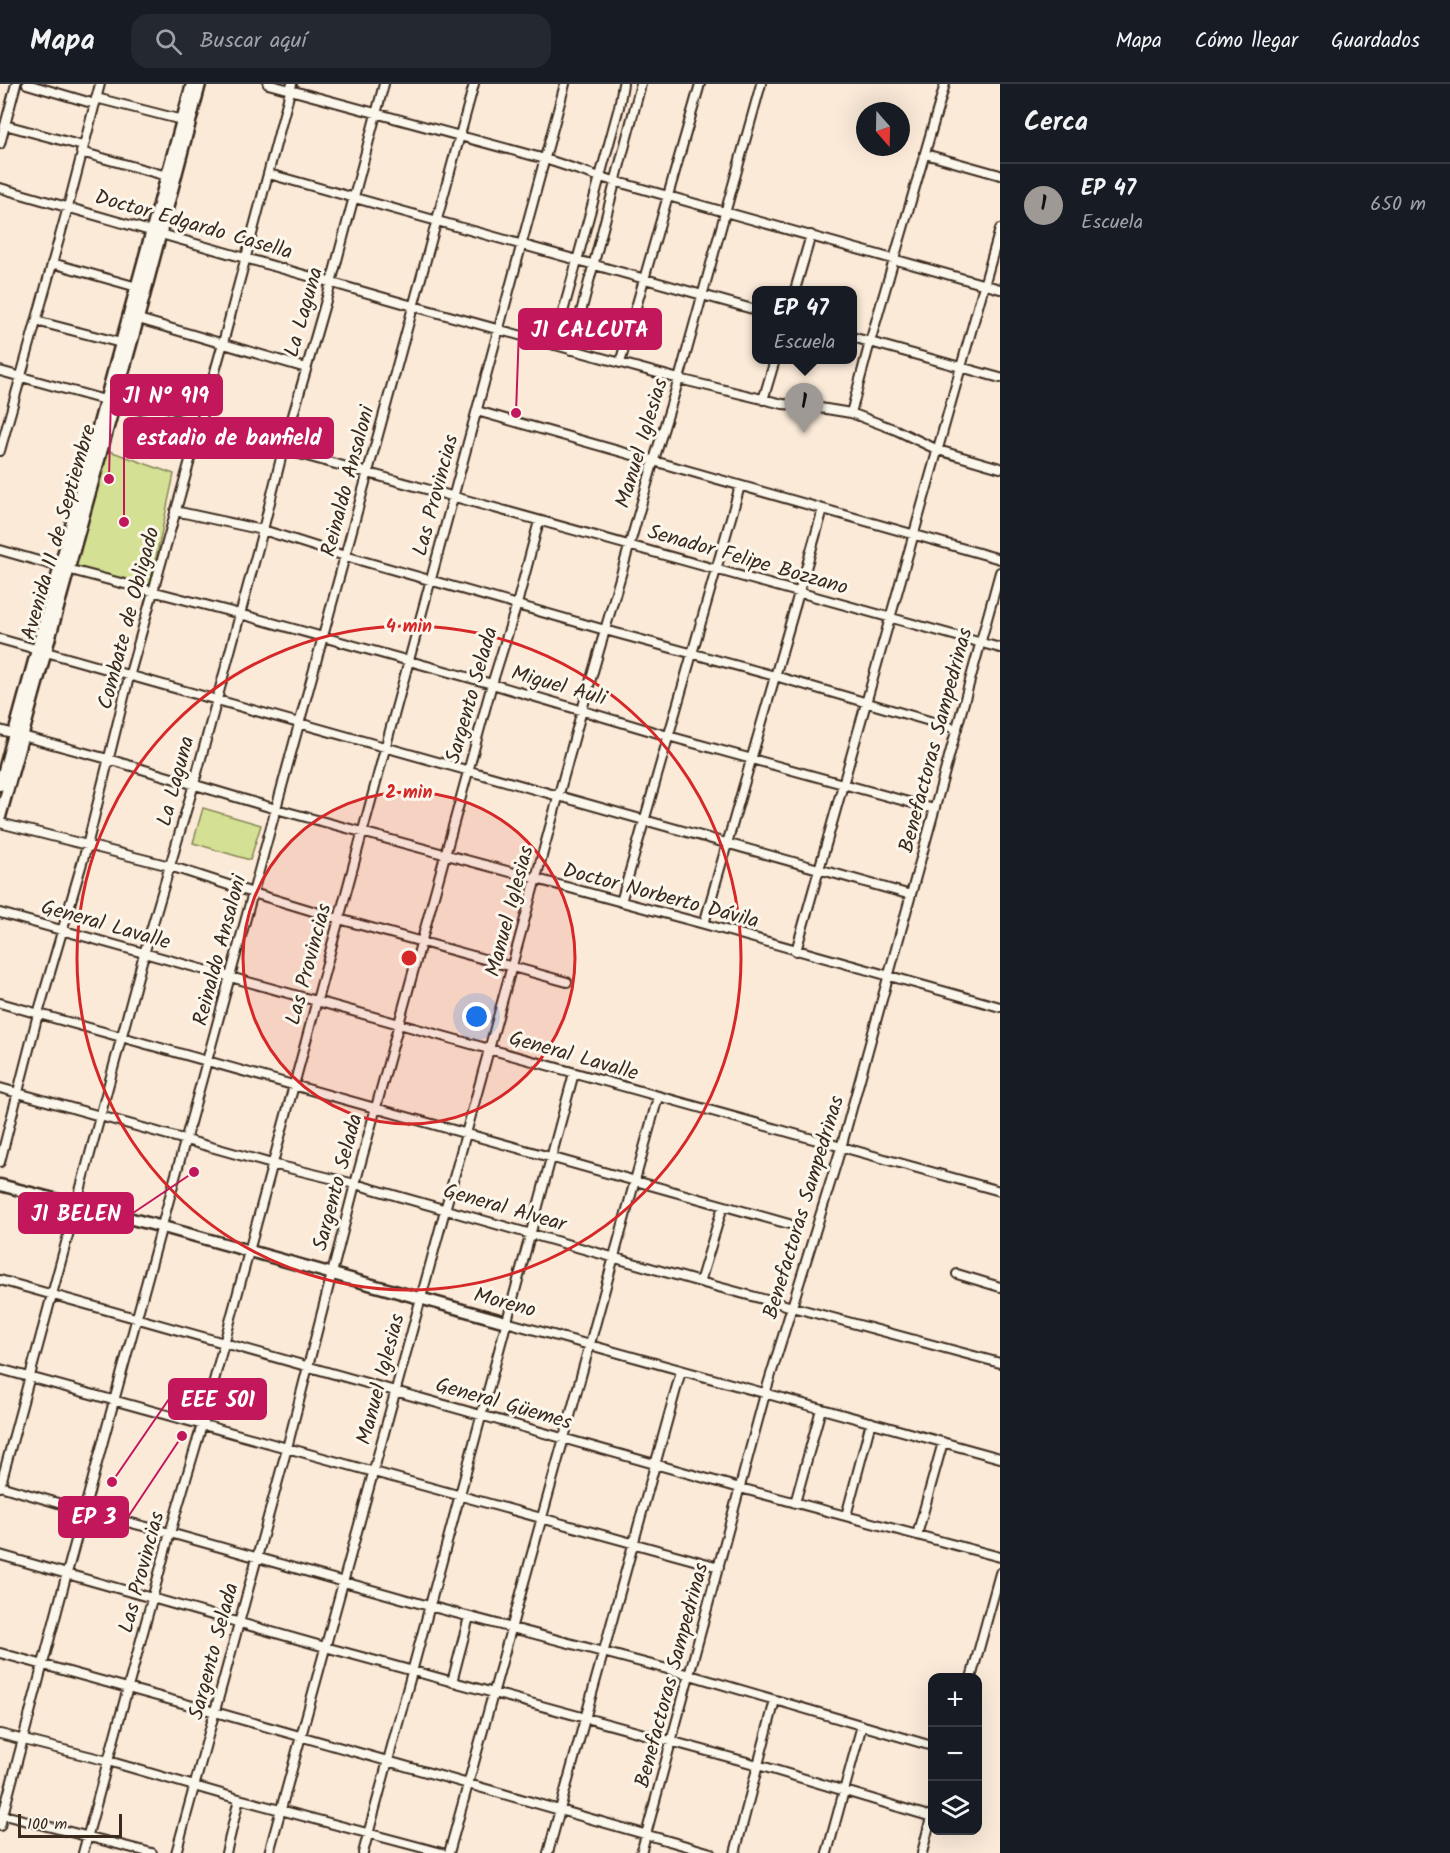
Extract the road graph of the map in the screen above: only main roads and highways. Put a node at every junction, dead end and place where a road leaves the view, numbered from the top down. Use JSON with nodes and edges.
{"nodes":[{"id":1,"x":192,"y":84,"type":"edge"},
{"id":2,"x":200,"y":84,"type":"edge"},
{"id":3,"x":156,"y":232,"type":"junction"},
{"id":4,"x":133,"y":317,"type":"junction"},
{"id":5,"x":110,"y":401,"type":"junction"},
{"id":6,"x":18,"y":735,"type":"junction"},
{"id":7,"x":0,"y":785,"type":"edge"},
{"id":8,"x":0,"y":817,"type":"edge"},
{"id":9,"x":0,"y":1185,"type":"edge"},
{"id":10,"x":506,"y":1322,"type":"road end"}],
"edges":[{"from":1,"to":3,"type":"main road","name":"Avenida 11 de Septiembre"},
{"from":2,"to":3,"type":"main road","name":"Avenida 11 de Septiembre"},
{"from":3,"to":4,"type":"main road","name":"Avenida 11 de Septiembre"},
{"from":3,"to":4,"type":"main road","name":"Avenida 11 de Septiembre"},
{"from":4,"to":5,"type":"main road","name":"Avenida 11 de Septiembre"},
{"from":4,"to":5,"type":"main road","name":"Avenida 11 de Septiembre"},
{"from":5,"to":6,"type":"main road","name":"Avenida 11 de Septiembre"},
{"from":6,"to":7,"type":"main road","name":"Avenida 11 de Septiembre"},
{"from":6,"to":8,"type":"main road","name":"Avenida 11 de Septiembre"},
{"from":9,"to":10,"type":"main road","name":"Moreno"}]}
